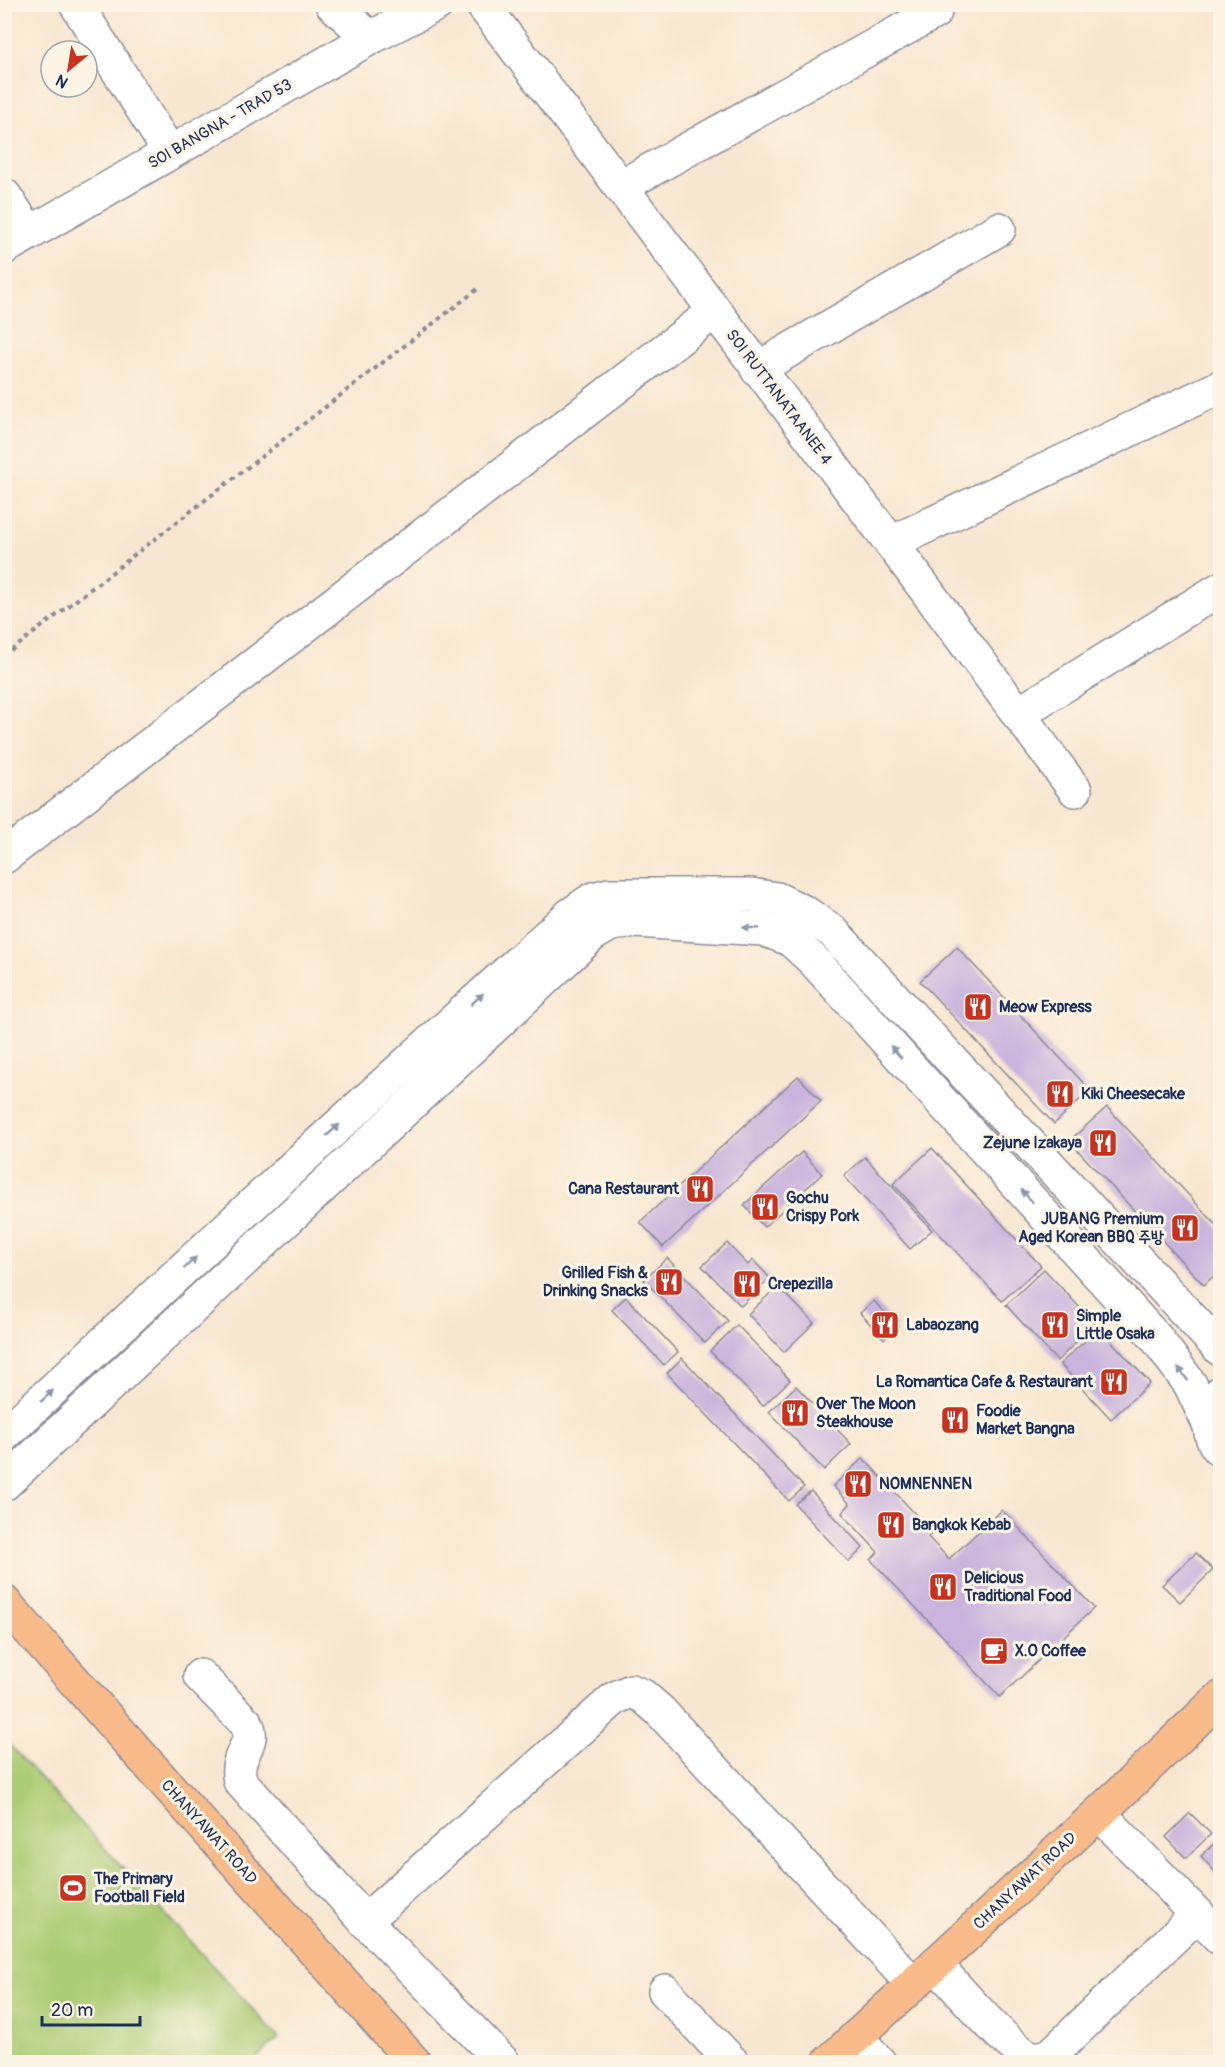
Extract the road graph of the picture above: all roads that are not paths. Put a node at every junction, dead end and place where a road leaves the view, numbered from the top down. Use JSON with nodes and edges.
{"nodes":[{"id":1,"x":76,"y":4,"type":"edge"},
{"id":2,"x":332,"y":4,"type":"edge"},
{"id":3,"x":437,"y":4,"type":"edge"},
{"id":4,"x":482,"y":4,"type":"edge"},
{"id":5,"x":935,"y":12,"type":"dead end"},
{"id":6,"x":370,"y":38,"type":"junction"},
{"id":7,"x":170,"y":153,"type":"junction"},
{"id":8,"x":620,"y":188,"type":"junction"},
{"id":9,"x":4,"y":195,"type":"edge"},
{"id":10,"x":999,"y":229,"type":"dead end"},
{"id":11,"x":17,"y":240,"type":"edge"},
{"id":12,"x":714,"y":312,"type":"junction"},
{"id":13,"x":757,"y":369,"type":"junction"},
{"id":14,"x":1221,"y":387,"type":"edge"},
{"id":15,"x":891,"y":543,"type":"junction"},
{"id":16,"x":1221,"y":589,"type":"edge"},
{"id":17,"x":1018,"y":714,"type":"junction"},
{"id":18,"x":1075,"y":790,"type":"dead end"},
{"id":19,"x":4,"y":856,"type":"edge"},
{"id":20,"x":870,"y":971,"type":"junction"},
{"id":21,"x":843,"y":994,"type":"junction"},
{"id":22,"x":306,"y":1155,"type":"junction"},
{"id":23,"x":330,"y":1180,"type":"junction"},
{"id":24,"x":1221,"y":1349,"type":"edge"},
{"id":25,"x":1221,"y":1393,"type":"edge"},
{"id":26,"x":4,"y":1435,"type":"edge"},
{"id":27,"x":1215,"y":1438,"type":"edge"},
{"id":28,"x":4,"y":1484,"type":"edge"},
{"id":29,"x":4,"y":1602,"type":"edge"},
{"id":30,"x":200,"y":1676,"type":"dead end"},
{"id":31,"x":1221,"y":1698,"type":"edge"},
{"id":32,"x":1099,"y":1813,"type":"junction"},
{"id":33,"x":1198,"y":1914,"type":"junction"},
{"id":34,"x":365,"y":1921,"type":"junction"},
{"id":35,"x":1221,"y":1938,"type":"edge"},
{"id":36,"x":924,"y":1974,"type":"junction"},
{"id":37,"x":665,"y":1991,"type":"dead end"},
{"id":38,"x":856,"y":2037,"type":"junction"},
{"id":39,"x":414,"y":2062,"type":"edge"},
{"id":40,"x":503,"y":2062,"type":"edge"},
{"id":41,"x":732,"y":2062,"type":"edge"},
{"id":42,"x":829,"y":2062,"type":"edge"},
{"id":43,"x":879,"y":2062,"type":"edge"}],
"edges":[{"from":1,"to":7,"type":"street"},
{"from":2,"to":6,"type":"street"},
{"from":3,"to":6,"type":"street","name":"SOI BANGNA - TRAD 53"},
{"from":4,"to":8,"type":"street","name":"SOI RUTTANATAANEE 4"},
{"from":5,"to":8,"type":"street"},
{"from":6,"to":7,"type":"street","name":"SOI BANGNA - TRAD 53"},
{"from":7,"to":11,"type":"street","name":"SOI BANGNA - TRAD 53"},
{"from":8,"to":12,"type":"street","name":"SOI RUTTANATAANEE 4"},
{"from":9,"to":11,"type":"street"},
{"from":10,"to":13,"type":"street"},
{"from":12,"to":13,"type":"street","name":"SOI RUTTANATAANEE 4"},
{"from":12,"to":19,"type":"street"},
{"from":13,"to":15,"type":"street","name":"SOI RUTTANATAANEE 4"},
{"from":14,"to":15,"type":"street"},
{"from":15,"to":17,"type":"street","name":"SOI RUTTANATAANEE 4"},
{"from":16,"to":17,"type":"street"},
{"from":17,"to":18,"type":"street","name":"SOI RUTTANATAANEE 4"},
{"from":20,"to":21,"type":"street"},
{"from":22,"to":20,"type":"street","one_way":true},
{"from":20,"to":24,"type":"street"},
{"from":21,"to":23,"type":"street","one_way":true},
{"from":27,"to":21,"type":"street","one_way":true},
{"from":22,"to":23,"type":"street"},
{"from":26,"to":22,"type":"street","one_way":true},
{"from":23,"to":28,"type":"street"},
{"from":25,"to":27,"type":"street"},
{"from":29,"to":39,"type":"main road","name":"CHANYAWAT ROAD"},
{"from":30,"to":34,"type":"street"},
{"from":31,"to":32,"type":"main road","name":"CHANYAWAT ROAD"},
{"from":32,"to":33,"type":"street"},
{"from":32,"to":36,"type":"main road","name":"CHANYAWAT ROAD"},
{"from":33,"to":35,"type":"street"},
{"from":33,"to":36,"type":"street"},
{"from":34,"to":36,"type":"street"},
{"from":34,"to":40,"type":"street"},
{"from":36,"to":38,"type":"main road","name":"CHANYAWAT ROAD"},
{"from":37,"to":41,"type":"street"},
{"from":38,"to":42,"type":"main road","name":"CHANYAWAT ROAD"},
{"from":38,"to":43,"type":"street"}]}
